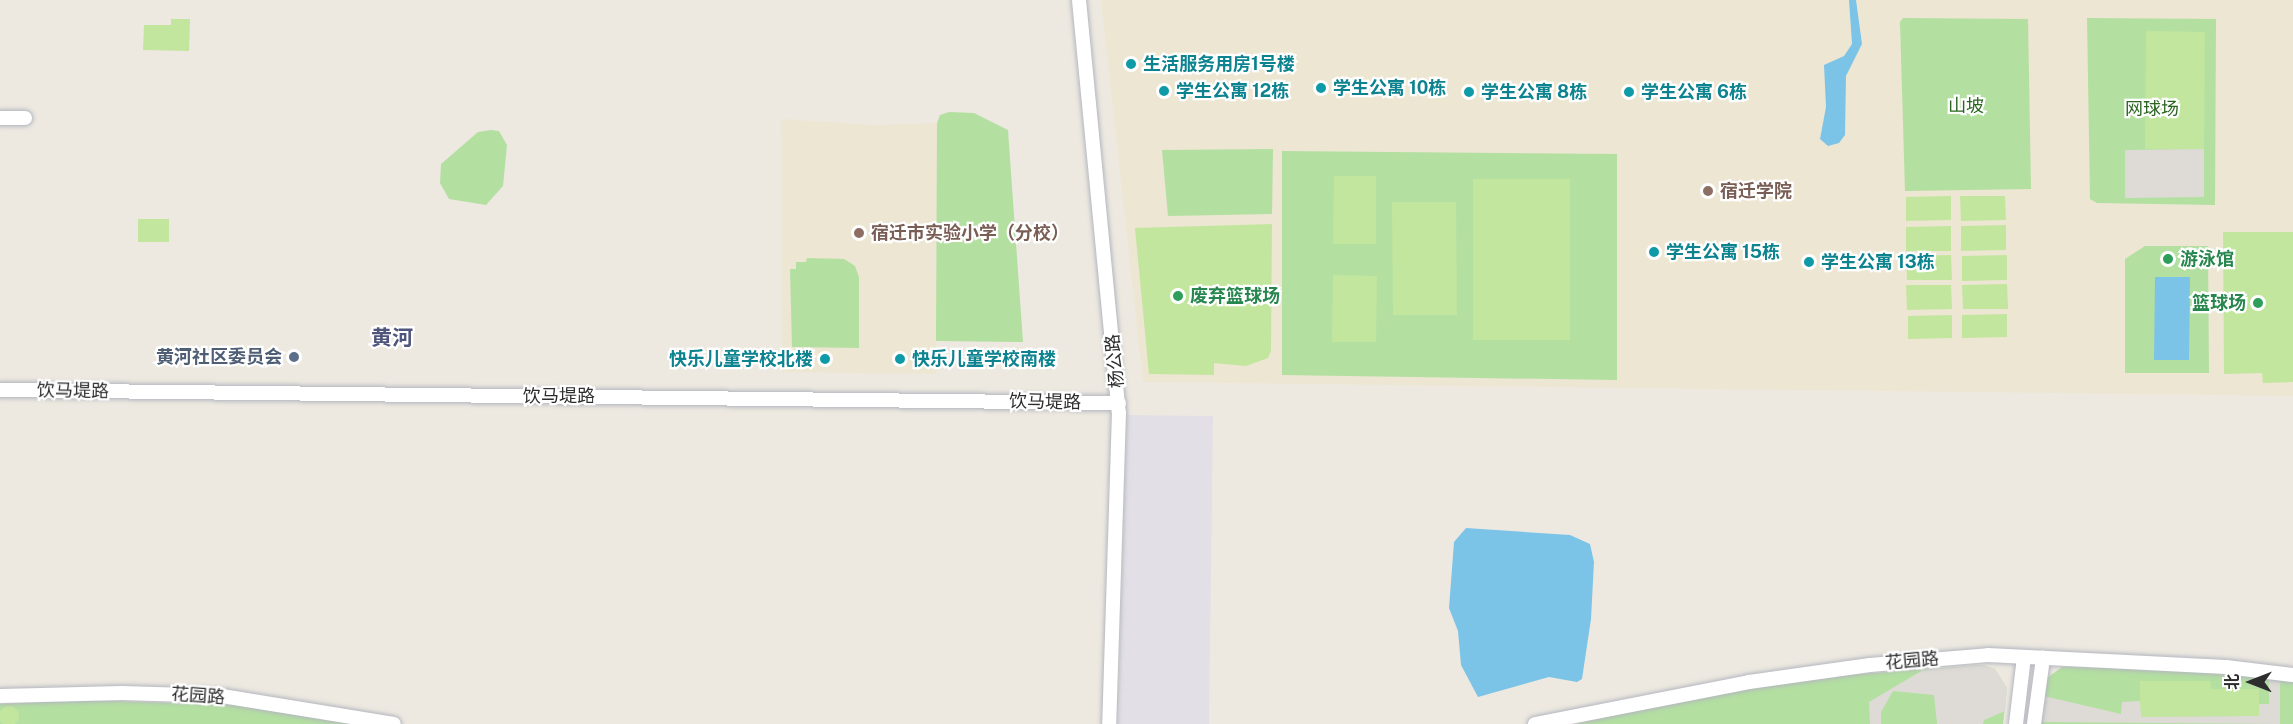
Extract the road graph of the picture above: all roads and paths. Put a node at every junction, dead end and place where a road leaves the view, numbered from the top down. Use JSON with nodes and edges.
{"nodes":[{"id":1,"x":1080,"y":0,"type":"edge"},
{"id":2,"x":0,"y":118,"type":"edge"},
{"id":3,"x":25,"y":118,"type":"dead end"},
{"id":4,"x":0,"y":390,"type":"edge"},
{"id":5,"x":1119,"y":403,"type":"junction"},
{"id":6,"x":2024,"y":657,"type":"junction"},
{"id":7,"x":2043,"y":658,"type":"junction"},
{"id":8,"x":2293,"y":675,"type":"edge"},
{"id":9,"x":0,"y":696,"type":"edge"},
{"id":10,"x":394,"y":724,"type":"edge"},
{"id":11,"x":1109,"y":724,"type":"edge"},
{"id":12,"x":1535,"y":724,"type":"edge"},
{"id":13,"x":2016,"y":724,"type":"edge"},
{"id":14,"x":2034,"y":724,"type":"edge"}],
"edges":[{"from":1,"to":5,"type":"street","name":"杨公路"},
{"from":2,"to":3,"type":"street"},
{"from":4,"to":5,"type":"street","name":"饮马堤路"},
{"from":5,"to":11,"type":"street","name":"杨公路"},
{"from":6,"to":7,"type":"street","name":"花园路"},
{"from":6,"to":12,"type":"street","name":"花园路"},
{"from":6,"to":13,"type":"street"},
{"from":7,"to":8,"type":"street","name":"花园路"},
{"from":7,"to":14,"type":"street"},
{"from":9,"to":10,"type":"street","name":"花园路"}]}
